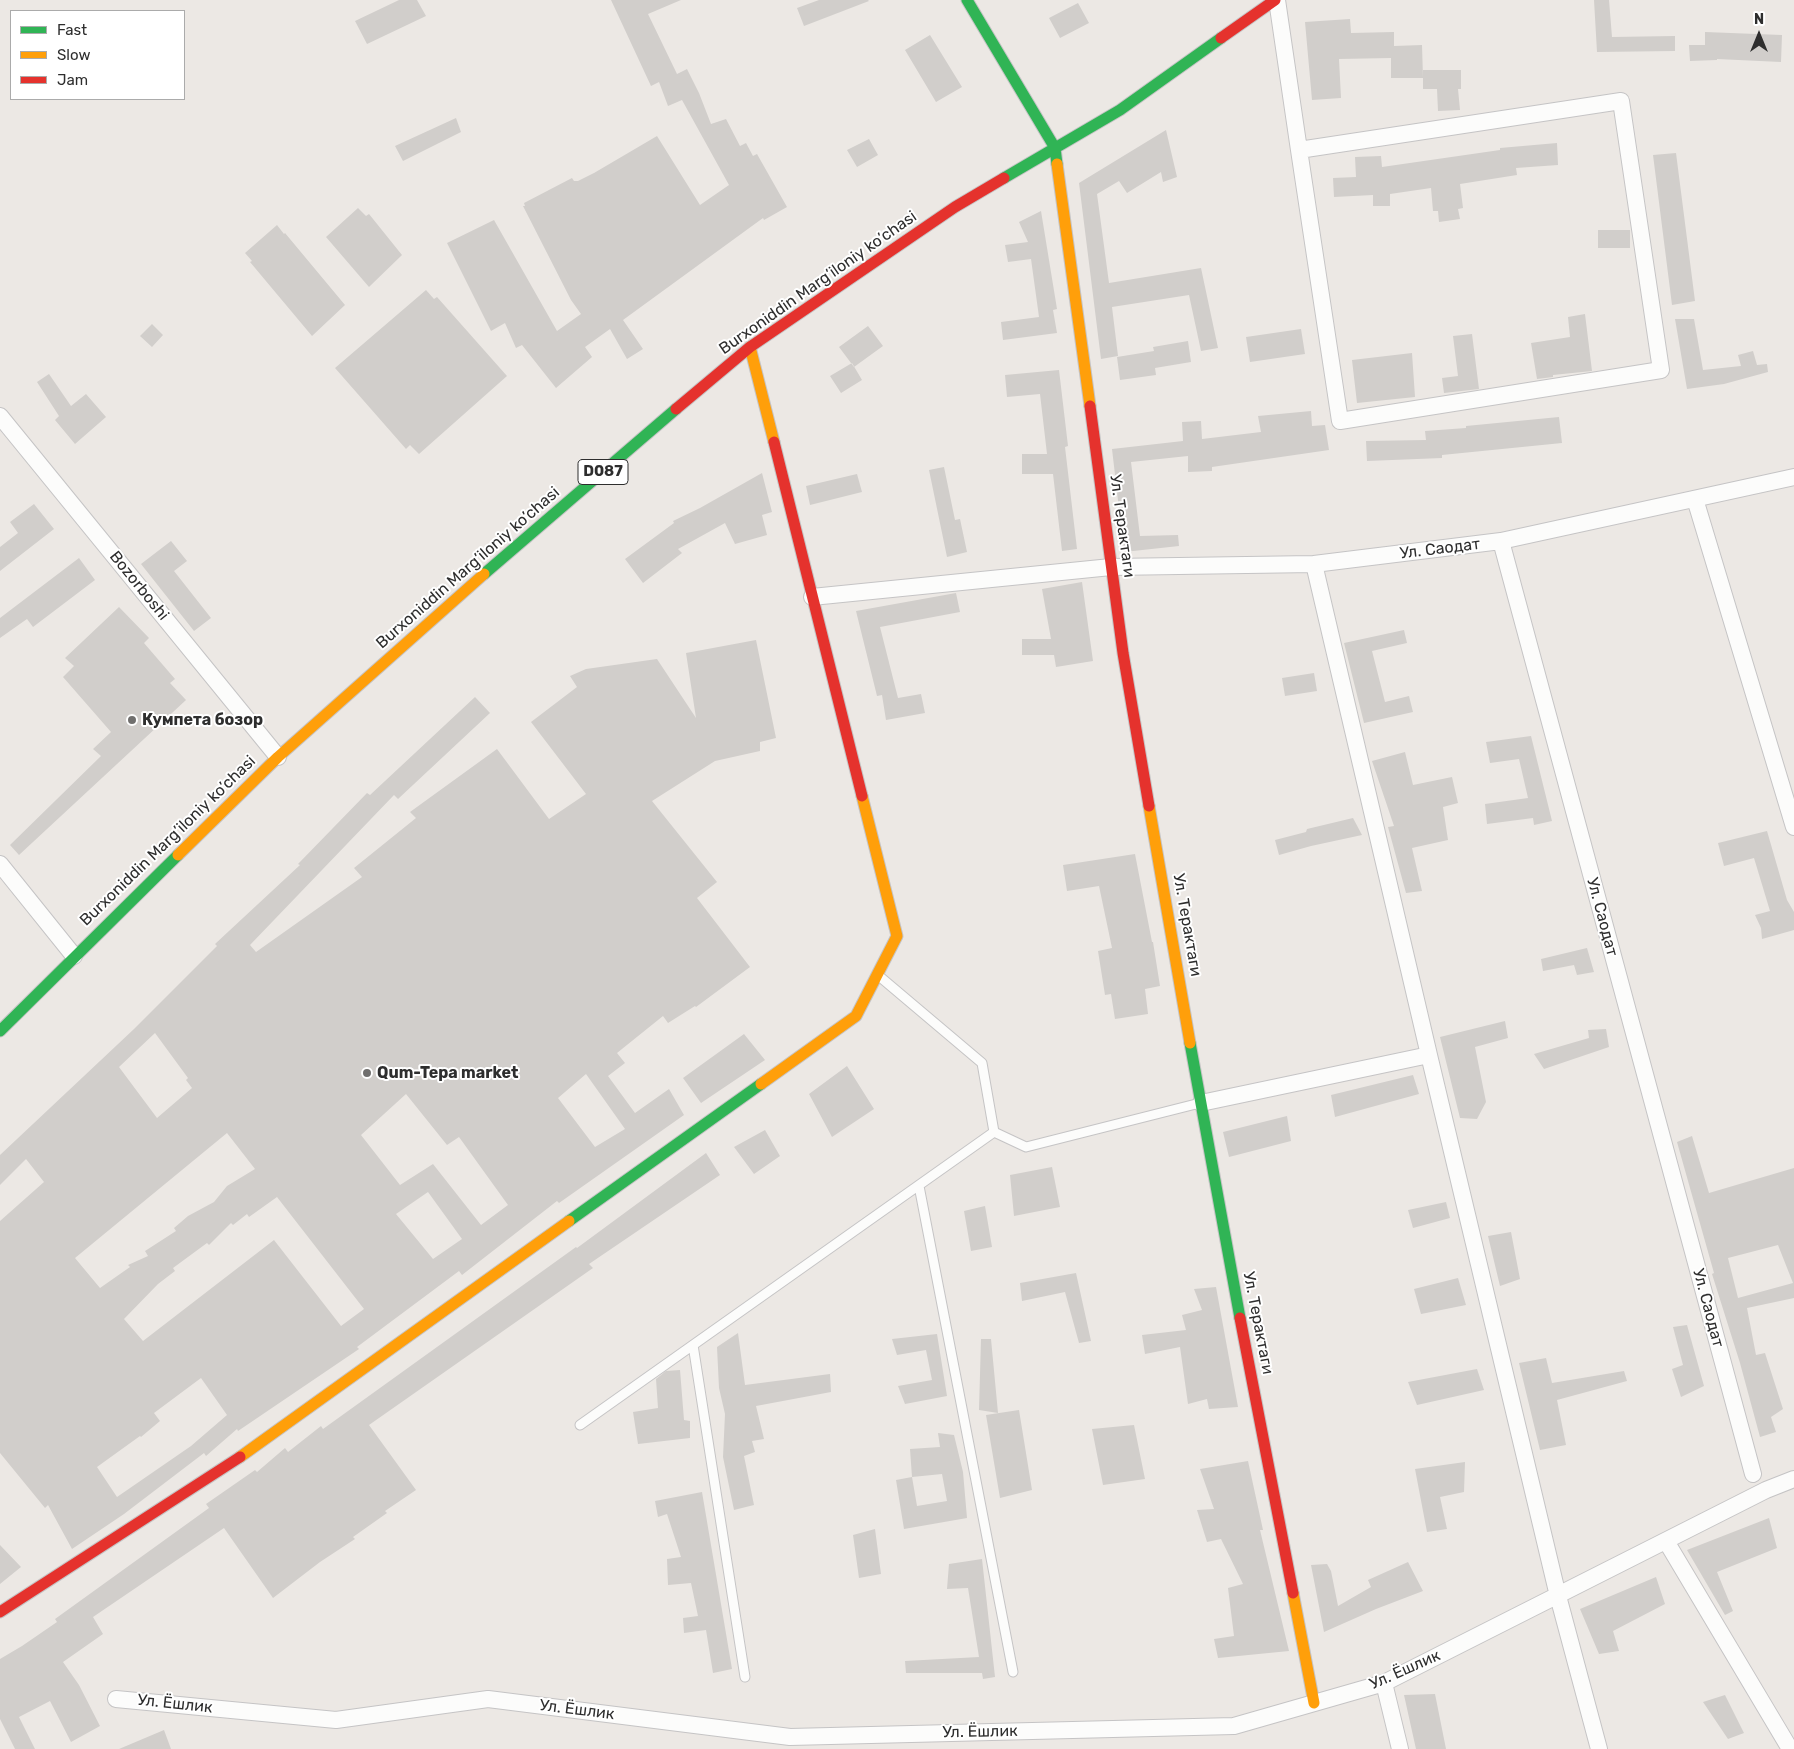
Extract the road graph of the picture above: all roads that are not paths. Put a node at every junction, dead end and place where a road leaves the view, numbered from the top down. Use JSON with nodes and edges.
{"nodes":[{"id":1,"x":967,"y":0,"type":"edge"},
{"id":2,"x":1276,"y":0,"type":"edge"},
{"id":3,"x":1055,"y":148,"type":"junction"},
{"id":4,"x":1299,"y":150,"type":"junction"},
{"id":5,"x":750,"y":347,"type":"junction"},
{"id":6,"x":0,"y":416,"type":"edge"},
{"id":7,"x":1794,"y":477,"type":"edge"},
{"id":8,"x":1695,"y":499,"type":"junction"},
{"id":9,"x":1501,"y":541,"type":"junction"},
{"id":10,"x":1314,"y":564,"type":"junction"},
{"id":11,"x":1112,"y":567,"type":"junction"},
{"id":12,"x":812,"y":597,"type":"junction"},
{"id":13,"x":278,"y":757,"type":"junction"},
{"id":14,"x":1794,"y":827,"type":"edge"},
{"id":15,"x":0,"y":864,"type":"edge"},
{"id":16,"x":74,"y":956,"type":"junction"},
{"id":17,"x":877,"y":975,"type":"junction"},
{"id":18,"x":0,"y":1031,"type":"edge"},
{"id":19,"x":1429,"y":1055,"type":"junction"},
{"id":20,"x":1201,"y":1103,"type":"junction"},
{"id":21,"x":994,"y":1132,"type":"junction"},
{"id":22,"x":919,"y":1186,"type":"junction"},
{"id":23,"x":694,"y":1345,"type":"junction"},
{"id":24,"x":580,"y":1425,"type":"dead end"},
{"id":25,"x":1753,"y":1474,"type":"dead end"},
{"id":26,"x":1794,"y":1479,"type":"edge"},
{"id":27,"x":1666,"y":1540,"type":"junction"},
{"id":28,"x":1558,"y":1596,"type":"junction"},
{"id":29,"x":0,"y":1612,"type":"edge"},
{"id":30,"x":1012,"y":1672,"type":"dead end"},
{"id":31,"x":745,"y":1677,"type":"dead end"},
{"id":32,"x":1384,"y":1683,"type":"junction"},
{"id":33,"x":116,"y":1699,"type":"dead end"},
{"id":34,"x":1314,"y":1703,"type":"junction"},
{"id":35,"x":1400,"y":1749,"type":"edge"},
{"id":36,"x":1599,"y":1749,"type":"edge"},
{"id":37,"x":1790,"y":1749,"type":"edge"}],
"edges":[{"from":1,"to":3,"type":"street"},
{"from":2,"to":3,"type":"street","name":"Burxoniddin Marg’iloniy ko’chasi","number":"D087"},
{"from":2,"to":4,"type":"street"},
{"from":3,"to":5,"type":"street","name":"Burxoniddin Marg’iloniy ko’chasi","number":"D087"},
{"from":3,"to":11,"type":"street","name":"Ул. Терактаги"},
{"from":4,"to":4,"type":"street"},
{"from":5,"to":12,"type":"street"},
{"from":5,"to":13,"type":"street","name":"Burxoniddin Marg’iloniy ko’chasi","number":"D087"},
{"from":6,"to":13,"type":"street","name":"Bozorboshi"},
{"from":7,"to":8,"type":"street"},
{"from":8,"to":9,"type":"street"},
{"from":8,"to":14,"type":"street"},
{"from":9,"to":10,"type":"street","name":"Ул. Саодат"},
{"from":9,"to":25,"type":"street","name":"Ул. Саодат"},
{"from":10,"to":11,"type":"street","name":"Ул. Саодат"},
{"from":10,"to":19,"type":"street"},
{"from":11,"to":12,"type":"street","name":"Ул. Саодат"},
{"from":11,"to":20,"type":"street","name":"Ул. Терактаги"},
{"from":12,"to":17,"type":"street"},
{"from":13,"to":16,"type":"street","name":"Burxoniddin Marg’iloniy ko’chasi","number":"D087"},
{"from":15,"to":16,"type":"street"},
{"from":16,"to":18,"type":"street","name":"Burxoniddin Marg’iloniy ko’chasi","number":"D087"},
{"from":17,"to":21,"type":"lane"},
{"from":17,"to":29,"type":"street"},
{"from":19,"to":20,"type":"street"},
{"from":19,"to":28,"type":"street"},
{"from":20,"to":21,"type":"lane"},
{"from":20,"to":34,"type":"street","name":"Ул. Терактаги"},
{"from":21,"to":22,"type":"lane"},
{"from":22,"to":23,"type":"lane"},
{"from":22,"to":30,"type":"lane"},
{"from":23,"to":24,"type":"lane"},
{"from":23,"to":31,"type":"lane"},
{"from":26,"to":27,"type":"street","name":"Ул. Ёшлик"},
{"from":27,"to":28,"type":"street","name":"Ул. Ёшлик"},
{"from":27,"to":37,"type":"street"},
{"from":28,"to":32,"type":"street","name":"Ул. Ёшлик"},
{"from":28,"to":36,"type":"street"},
{"from":32,"to":34,"type":"street","name":"Ул. Ёшлик"},
{"from":32,"to":35,"type":"street"},
{"from":33,"to":34,"type":"street","name":"Ул. Ёшлик"}]}
